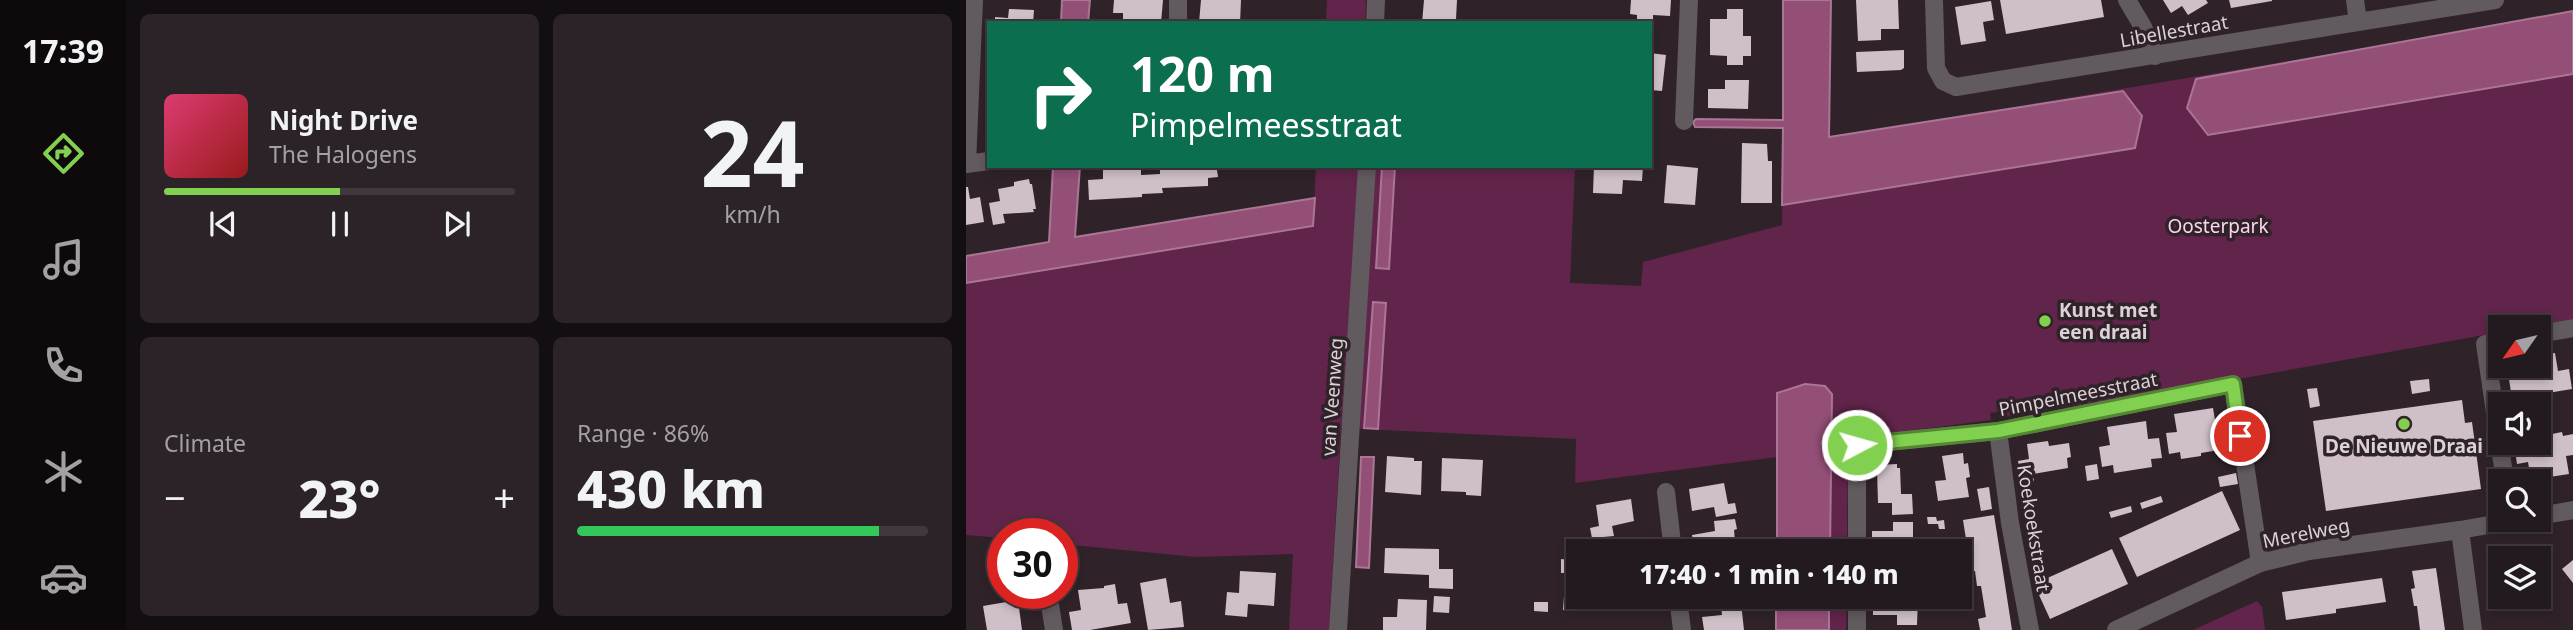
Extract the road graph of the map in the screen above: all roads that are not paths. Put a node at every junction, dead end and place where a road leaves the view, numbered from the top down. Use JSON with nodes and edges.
{"nodes":[{"id":1,"x":974,"y":0,"type":"edge"},
{"id":2,"x":1178,"y":0,"type":"edge"},
{"id":3,"x":1376,"y":0,"type":"edge"},
{"id":4,"x":1689,"y":0,"type":"edge"},
{"id":5,"x":1934,"y":0,"type":"edge"},
{"id":6,"x":2127,"y":0,"type":"edge"},
{"id":7,"x":2355,"y":0,"type":"edge"},
{"id":8,"x":2495,"y":0,"type":"edge"},
{"id":9,"x":1178,"y":21,"type":"edge"},
{"id":10,"x":1375,"y":21,"type":"edge"},
{"id":11,"x":2358,"y":22,"type":"junction"},
{"id":12,"x":2155,"y":56,"type":"junction"},
{"id":13,"x":1684,"y":121,"type":"dead end"},
{"id":14,"x":987,"y":161,"type":"edge"},
{"id":15,"x":967,"y":164,"type":"edge"},
{"id":16,"x":1367,"y":168,"type":"edge"},
{"id":17,"x":2573,"y":328,"type":"edge"},
{"id":18,"x":2552,"y":332,"type":"edge"},
{"id":19,"x":2488,"y":343,"type":"edge"},
{"id":20,"x":2488,"y":365,"type":"edge"},
{"id":21,"x":2490,"y":378,"type":"edge"},
{"id":22,"x":1998,"y":431,"type":"junction"},
{"id":23,"x":2503,"y":469,"type":"edge"},
{"id":24,"x":1666,"y":492,"type":"dead end"},
{"id":25,"x":2573,"y":510,"type":"edge"},
{"id":26,"x":2551,"y":514,"type":"edge"},
{"id":27,"x":2488,"y":525,"type":"edge"},
{"id":28,"x":2460,"y":530,"type":"junction"},
{"id":29,"x":1672,"y":539,"type":"edge"},
{"id":30,"x":1857,"y":539,"type":"edge"},
{"id":31,"x":2260,"y":563,"type":"junction"},
{"id":32,"x":1051,"y":609,"type":"edge"},
{"id":33,"x":1679,"y":609,"type":"edge"},
{"id":34,"x":1857,"y":609,"type":"edge"},
{"id":35,"x":1054,"y":630,"type":"edge"},
{"id":36,"x":1338,"y":630,"type":"edge"},
{"id":37,"x":1682,"y":630,"type":"edge"},
{"id":38,"x":1857,"y":630,"type":"edge"},
{"id":39,"x":2030,"y":630,"type":"edge"},
{"id":40,"x":2116,"y":630,"type":"edge"},
{"id":41,"x":2473,"y":630,"type":"edge"}],
"edges":[{"from":1,"to":15,"type":"street"},
{"from":2,"to":9,"type":"street"},
{"from":3,"to":10,"type":"street"},
{"from":4,"to":13,"type":"street"},
{"from":5,"to":12,"type":"street","name":"Libellestraat"},
{"from":6,"to":12,"type":"street"},
{"from":7,"to":11,"type":"street"},
{"from":8,"to":11,"type":"street","name":"Libellestraat"},
{"from":11,"to":12,"type":"street","name":"Libellestraat"},
{"from":14,"to":15,"type":"street"},
{"from":16,"to":36,"type":"street","name":"van Veenweg"},
{"from":17,"to":18,"type":"street"},
{"from":19,"to":20,"type":"street"},
{"from":21,"to":23,"type":"street"},
{"from":22,"to":30,"type":"street","name":"Pimpelmeesstraat"},
{"from":22,"to":31,"type":"street","name":"Pimpelmeesstraat"},
{"from":22,"to":39,"type":"street","name":"Koekoekstraat"},
{"from":24,"to":29,"type":"street"},
{"from":25,"to":26,"type":"street"},
{"from":27,"to":28,"type":"street","name":"Merelweg"},
{"from":28,"to":31,"type":"street","name":"Merelweg"},
{"from":28,"to":41,"type":"street"},
{"from":31,"to":40,"type":"street","name":"Merelweg"},
{"from":32,"to":35,"type":"street"},
{"from":33,"to":37,"type":"street"},
{"from":34,"to":38,"type":"street"}]}
